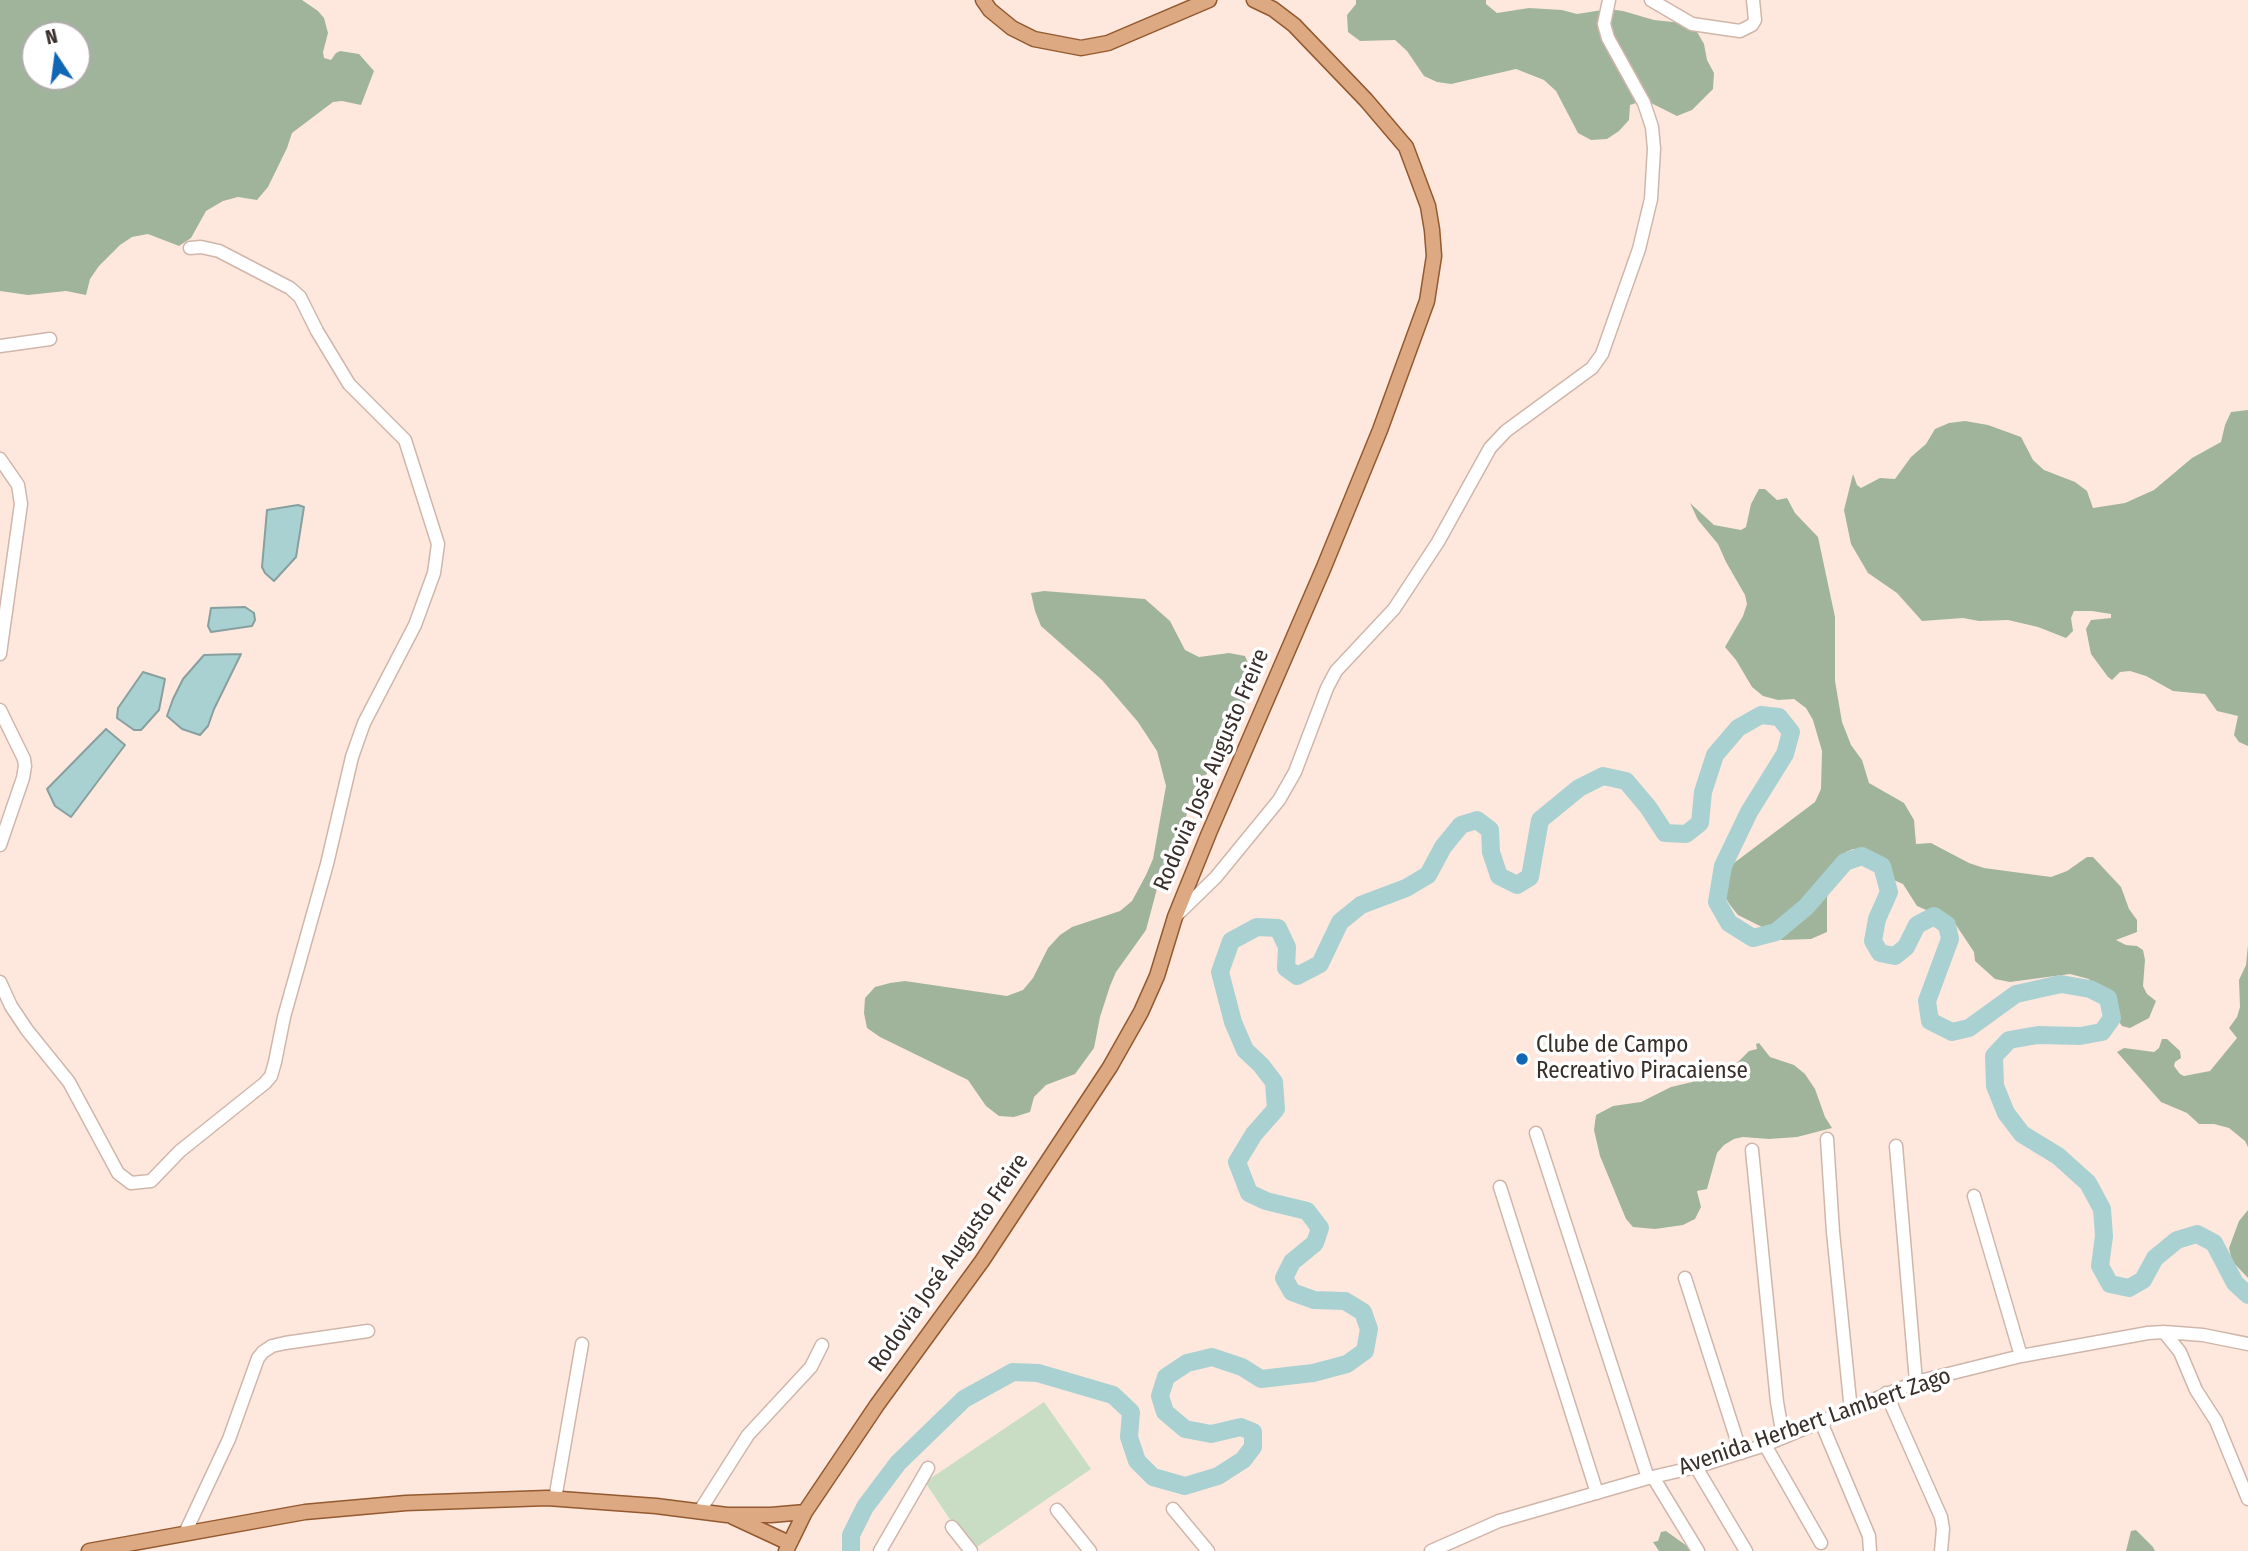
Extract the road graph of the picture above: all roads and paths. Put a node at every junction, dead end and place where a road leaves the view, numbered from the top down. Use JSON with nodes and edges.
{"nodes":[{"id":1,"x":983,"y":0,"type":"edge"},
{"id":2,"x":1209,"y":0,"type":"edge"},
{"id":3,"x":1254,"y":0,"type":"edge"},
{"id":4,"x":1609,"y":0,"type":"edge"},
{"id":5,"x":1651,"y":0,"type":"edge"},
{"id":6,"x":1753,"y":0,"type":"edge"},
{"id":7,"x":190,"y":248,"type":"dead end"},
{"id":8,"x":50,"y":339,"type":"dead end"},
{"id":9,"x":0,"y":346,"type":"edge"},
{"id":10,"x":0,"y":459,"type":"edge"},
{"id":11,"x":0,"y":654,"type":"edge"},
{"id":12,"x":0,"y":710,"type":"edge"},
{"id":13,"x":0,"y":845,"type":"edge"},
{"id":14,"x":1175,"y":917,"type":"junction"},
{"id":15,"x":0,"y":982,"type":"edge"},
{"id":16,"x":1536,"y":1133,"type":"dead end"},
{"id":17,"x":1828,"y":1139,"type":"dead end"},
{"id":18,"x":1896,"y":1146,"type":"dead end"},
{"id":19,"x":1752,"y":1150,"type":"dead end"},
{"id":20,"x":1500,"y":1187,"type":"dead end"},
{"id":21,"x":1974,"y":1196,"type":"dead end"},
{"id":22,"x":1685,"y":1278,"type":"dead end"},
{"id":23,"x":368,"y":1331,"type":"dead end"},
{"id":24,"x":2164,"y":1332,"type":"junction"},
{"id":25,"x":582,"y":1344,"type":"dead end"},
{"id":26,"x":2248,"y":1344,"type":"edge"},
{"id":27,"x":822,"y":1345,"type":"dead end"},
{"id":28,"x":2021,"y":1356,"type":"junction"},
{"id":29,"x":1916,"y":1382,"type":"junction"},
{"id":30,"x":1886,"y":1393,"type":"junction"},
{"id":31,"x":1851,"y":1411,"type":"junction"},
{"id":32,"x":1822,"y":1422,"type":"junction"},
{"id":33,"x":1783,"y":1437,"type":"junction"},
{"id":34,"x":1765,"y":1445,"type":"junction"},
{"id":35,"x":1741,"y":1453,"type":"junction"},
{"id":36,"x":1696,"y":1467,"type":"junction"},
{"id":37,"x":928,"y":1468,"type":"dead end"},
{"id":38,"x":1651,"y":1478,"type":"junction"},
{"id":39,"x":1597,"y":1493,"type":"junction"},
{"id":40,"x":555,"y":1499,"type":"junction"},
{"id":41,"x":2248,"y":1499,"type":"edge"},
{"id":42,"x":1173,"y":1509,"type":"dead end"},
{"id":43,"x":1057,"y":1510,"type":"dead end"},
{"id":44,"x":699,"y":1512,"type":"junction"},
{"id":45,"x":806,"y":1512,"type":"junction"},
{"id":46,"x":727,"y":1515,"type":"junction"},
{"id":47,"x":952,"y":1527,"type":"dead end"},
{"id":48,"x":185,"y":1533,"type":"junction"},
{"id":49,"x":1821,"y":1543,"type":"dead end"},
{"id":50,"x":787,"y":1547,"type":"edge"},
{"id":51,"x":89,"y":1551,"type":"edge"},
{"id":52,"x":880,"y":1551,"type":"edge"},
{"id":53,"x":971,"y":1551,"type":"edge"},
{"id":54,"x":1090,"y":1551,"type":"edge"},
{"id":55,"x":1208,"y":1551,"type":"edge"},
{"id":56,"x":1432,"y":1551,"type":"edge"},
{"id":57,"x":1698,"y":1551,"type":"edge"},
{"id":58,"x":1746,"y":1551,"type":"edge"},
{"id":59,"x":1870,"y":1551,"type":"edge"},
{"id":60,"x":1941,"y":1551,"type":"edge"}],
"edges":[{"from":1,"to":2,"type":"main road"},
{"from":3,"to":14,"type":"main road","name":"Rodovia José Augusto Freire"},
{"from":4,"to":14,"type":"street"},
{"from":5,"to":6,"type":"street"},
{"from":7,"to":15,"type":"street"},
{"from":8,"to":9,"type":"street"},
{"from":10,"to":11,"type":"street"},
{"from":12,"to":13,"type":"street"},
{"from":14,"to":45,"type":"main road","name":"Rodovia José Augusto Freire"},
{"from":16,"to":38,"type":"street"},
{"from":17,"to":31,"type":"street"},
{"from":18,"to":29,"type":"street"},
{"from":19,"to":33,"type":"street"},
{"from":20,"to":39,"type":"street"},
{"from":21,"to":28,"type":"street"},
{"from":22,"to":35,"type":"street"},
{"from":23,"to":48,"type":"street"},
{"from":24,"to":26,"type":"street","name":"Avenida Herbert Lambert Zago"},
{"from":24,"to":28,"type":"street","name":"Avenida Herbert Lambert Zago"},
{"from":24,"to":41,"type":"street"},
{"from":25,"to":40,"type":"street"},
{"from":27,"to":44,"type":"street"},
{"from":28,"to":29,"type":"street","name":"Avenida Herbert Lambert Zago"},
{"from":29,"to":30,"type":"street","name":"Avenida Herbert Lambert Zago"},
{"from":30,"to":31,"type":"street","name":"Avenida Herbert Lambert Zago"},
{"from":30,"to":60,"type":"street"},
{"from":31,"to":32,"type":"street","name":"Avenida Herbert Lambert Zago"},
{"from":32,"to":33,"type":"street","name":"Avenida Herbert Lambert Zago"},
{"from":32,"to":59,"type":"street"},
{"from":33,"to":34,"type":"street","name":"Avenida Herbert Lambert Zago"},
{"from":34,"to":35,"type":"street","name":"Avenida Herbert Lambert Zago"},
{"from":34,"to":49,"type":"street"},
{"from":35,"to":36,"type":"street","name":"Avenida Herbert Lambert Zago"},
{"from":36,"to":38,"type":"street","name":"Avenida Herbert Lambert Zago"},
{"from":36,"to":58,"type":"street"},
{"from":37,"to":52,"type":"street"},
{"from":38,"to":39,"type":"street","name":"Avenida Herbert Lambert Zago"},
{"from":38,"to":57,"type":"street"},
{"from":39,"to":56,"type":"street","name":"Avenida Herbert Lambert Zago"},
{"from":40,"to":44,"type":"main road"},
{"from":40,"to":48,"type":"main road"},
{"from":42,"to":55,"type":"street"},
{"from":43,"to":54,"type":"street"},
{"from":44,"to":46,"type":"main road"},
{"from":45,"to":46,"type":"main road"},
{"from":45,"to":50,"type":"main road","name":"Rodovia José Augusto Freire"},
{"from":46,"to":50,"type":"main road"},
{"from":47,"to":53,"type":"street"},
{"from":48,"to":51,"type":"main road"}]}
